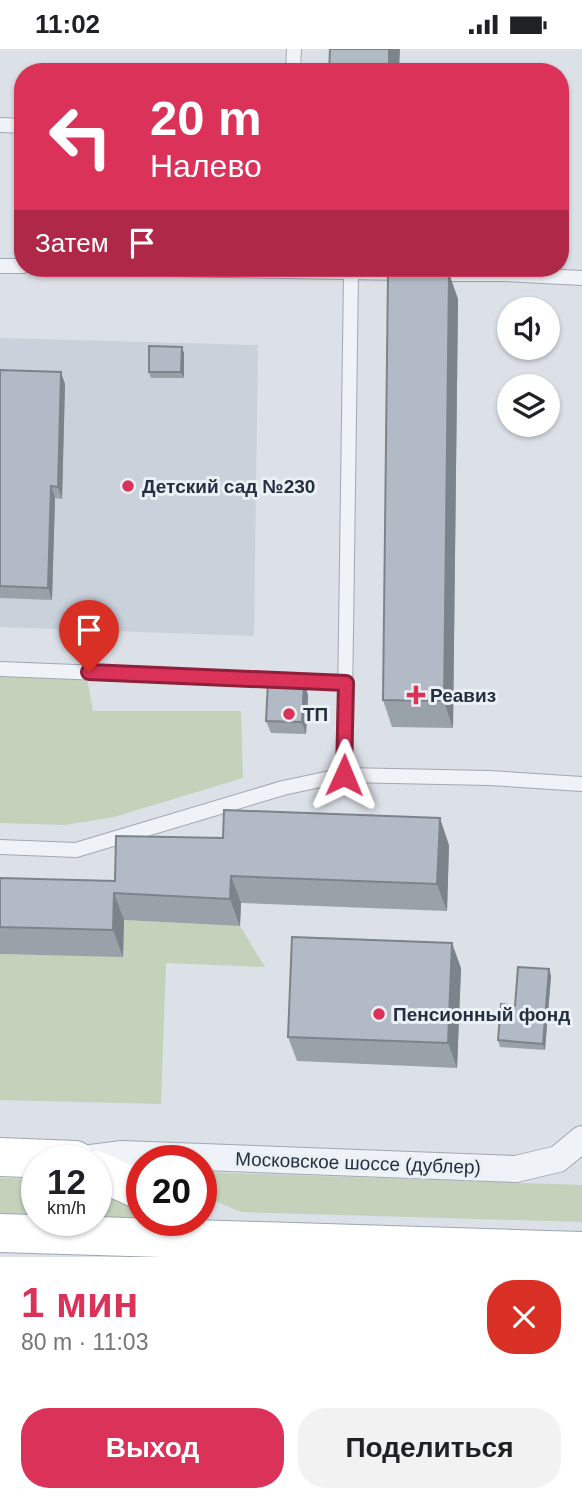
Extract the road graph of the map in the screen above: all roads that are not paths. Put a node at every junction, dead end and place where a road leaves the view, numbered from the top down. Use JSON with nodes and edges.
{"nodes":[{"id":1,"x":351,"y":277,"type":"edge"},
{"id":2,"x":563,"y":277,"type":"edge"},
{"id":3,"x":582,"y":278,"type":"edge"},
{"id":4,"x":0,"y":669,"type":"edge"},
{"id":5,"x":346,"y":683,"type":"junction"},
{"id":6,"x":344,"y":775,"type":"junction"},
{"id":7,"x":582,"y":784,"type":"edge"},
{"id":8,"x":0,"y":847,"type":"edge"},
{"id":9,"x":582,"y":1139,"type":"edge"},
{"id":10,"x":112,"y":1155,"type":"edge"},
{"id":11,"x":0,"y":1157,"type":"edge"},
{"id":12,"x":21,"y":1158,"type":"edge"},
{"id":13,"x":217,"y":1226,"type":"edge"},
{"id":14,"x":0,"y":1233,"type":"edge"},
{"id":15,"x":249,"y":1241,"type":"junction"},
{"id":16,"x":582,"y":1251,"type":"edge"}],
"edges":[{"from":1,"to":5,"type":"lane"},
{"from":2,"to":3,"type":"lane"},
{"from":4,"to":5,"type":"lane"},
{"from":5,"to":6,"type":"lane"},
{"from":6,"to":7,"type":"lane"},
{"from":6,"to":8,"type":"lane"},
{"from":9,"to":10,"type":"street","name":"Московское шоссе (дублер)"},
{"from":11,"to":12,"type":"main road","name":"Московское шоссе (дублер)"},
{"from":13,"to":15,"type":"main road"},
{"from":14,"to":15,"type":"main road"},
{"from":15,"to":16,"type":"main road"}]}
